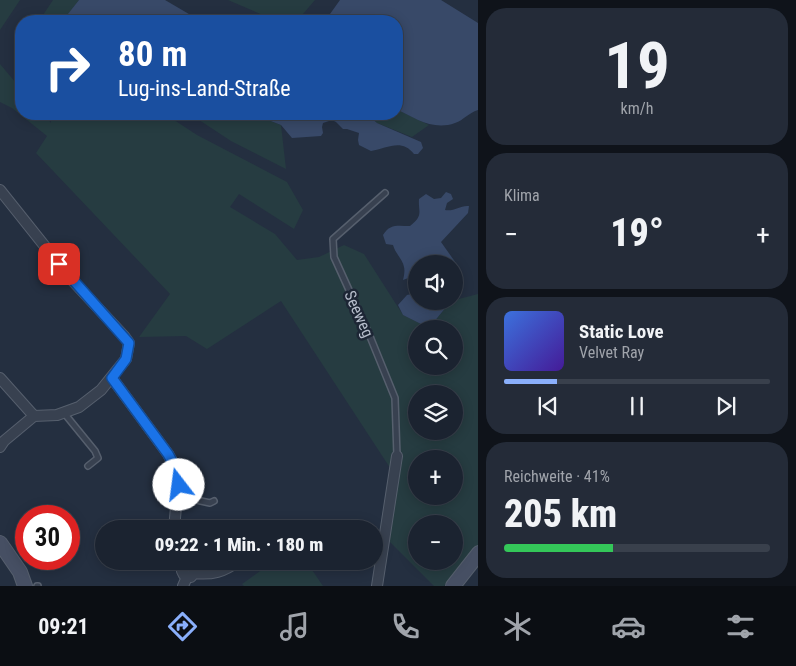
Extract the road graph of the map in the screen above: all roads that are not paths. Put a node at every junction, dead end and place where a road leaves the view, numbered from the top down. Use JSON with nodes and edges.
{"nodes":[{"id":1,"x":0,"y":190,"type":"edge"},
{"id":2,"x":385,"y":193,"type":"dead end"},
{"id":3,"x":0,"y":378,"type":"edge"},
{"id":4,"x":112,"y":378,"type":"junction"},
{"id":5,"x":64,"y":412,"type":"junction"},
{"id":6,"x":34,"y":416,"type":"junction"},
{"id":7,"x":0,"y":447,"type":"edge"},
{"id":8,"x":397,"y":456,"type":"joint"},
{"id":9,"x":88,"y":466,"type":"dead end"},
{"id":10,"x":178,"y":496,"type":"junction"},
{"id":11,"x":214,"y":500,"type":"dead end"},
{"id":12,"x":174,"y":520,"type":"edge"},
{"id":13,"x":0,"y":543,"type":"edge"},
{"id":14,"x":476,"y":556,"type":"edge"},
{"id":15,"x":224,"y":570,"type":"edge"},
{"id":16,"x":188,"y":579,"type":"edge"},
{"id":17,"x":25,"y":586,"type":"edge"},
{"id":18,"x":377,"y":586,"type":"edge"},
{"id":19,"x":453,"y":586,"type":"edge"}],
"edges":[{"from":1,"to":4,"type":"street"},
{"from":2,"to":8,"type":"lane","name":"Seeweg"},
{"from":3,"to":6,"type":"street"},
{"from":4,"to":5,"type":"street"},
{"from":4,"to":10,"type":"street"},
{"from":5,"to":6,"type":"street"},
{"from":5,"to":9,"type":"lane"},
{"from":6,"to":7,"type":"street"},
{"from":8,"to":18,"type":"street"},
{"from":10,"to":11,"type":"lane"},
{"from":10,"to":12,"type":"street"},
{"from":13,"to":17,"type":"street"},
{"from":14,"to":19,"type":"street"},
{"from":15,"to":16,"type":"street"}]}
